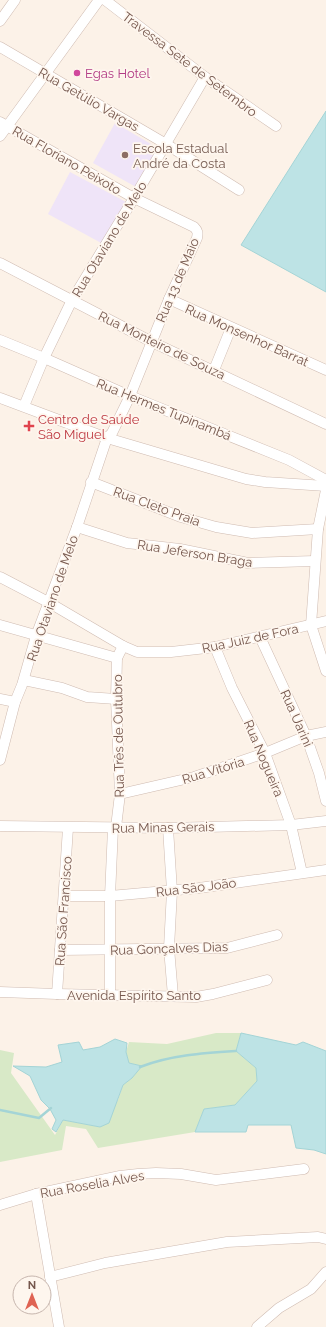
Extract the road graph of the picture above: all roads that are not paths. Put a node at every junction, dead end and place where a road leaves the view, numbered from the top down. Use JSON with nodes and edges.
{"nodes":[{"id":1,"x":15,"y":0,"type":"edge"},
{"id":2,"x":99,"y":0,"type":"edge"},
{"id":3,"x":105,"y":0,"type":"edge"},
{"id":4,"x":0,"y":21,"type":"edge"},
{"id":5,"x":0,"y":47,"type":"edge"},
{"id":6,"x":44,"y":74,"type":"junction"},
{"id":7,"x":205,"y":77,"type":"junction"},
{"id":8,"x":4,"y":124,"type":"edge"},
{"id":9,"x":276,"y":126,"type":"dead end"},
{"id":10,"x":0,"y":136,"type":"edge"},
{"id":11,"x":166,"y":144,"type":"junction"},
{"id":12,"x":239,"y":190,"type":"dead end"},
{"id":13,"x":134,"y":198,"type":"junction"},
{"id":14,"x":197,"y":230,"type":"joint"},
{"id":15,"x":0,"y":264,"type":"edge"},
{"id":16,"x":169,"y":299,"type":"junction"},
{"id":17,"x":72,"y":300,"type":"junction"},
{"id":18,"x":231,"y":328,"type":"junction"},
{"id":19,"x":0,"y":340,"type":"edge"},
{"id":20,"x":152,"y":342,"type":"junction"},
{"id":21,"x":44,"y":358,"type":"junction"},
{"id":22,"x":214,"y":370,"type":"junction"},
{"id":23,"x":326,"y":370,"type":"edge"},
{"id":24,"x":130,"y":396,"type":"junction"},
{"id":25,"x":0,"y":398,"type":"edge"},
{"id":26,"x":24,"y":406,"type":"junction"},
{"id":27,"x":326,"y":424,"type":"edge"},
{"id":28,"x":107,"y":438,"type":"junction"},
{"id":29,"x":326,"y":480,"type":"edge"},
{"id":30,"x":91,"y":482,"type":"junction"},
{"id":31,"x":326,"y":486,"type":"edge"},
{"id":32,"x":326,"y":490,"type":"edge"},
{"id":33,"x":77,"y":527,"type":"junction"},
{"id":34,"x":318,"y":528,"type":"junction"},
{"id":35,"x":315,"y":561,"type":"junction"},
{"id":36,"x":0,"y":577,"type":"edge"},
{"id":37,"x":48,"y":602,"type":"junction"},
{"id":38,"x":326,"y":621,"type":"edge"},
{"id":39,"x":0,"y":625,"type":"edge"},
{"id":40,"x":311,"y":625,"type":"junction"},
{"id":41,"x":36,"y":636,"type":"junction"},
{"id":42,"x":260,"y":636,"type":"junction"},
{"id":43,"x":123,"y":646,"type":"junction"},
{"id":44,"x":214,"y":647,"type":"junction"},
{"id":45,"x":117,"y":658,"type":"junction"},
{"id":46,"x":326,"y":672,"type":"edge"},
{"id":47,"x":24,"y":680,"type":"junction"},
{"id":48,"x":0,"y":699,"type":"edge"},
{"id":49,"x":116,"y":699,"type":"junction"},
{"id":50,"x":15,"y":702,"type":"junction"},
{"id":51,"x":326,"y":732,"type":"edge"},
{"id":52,"x":306,"y":736,"type":"junction"},
{"id":53,"x":265,"y":753,"type":"junction"},
{"id":54,"x":0,"y":760,"type":"edge"},
{"id":55,"x":120,"y":794,"type":"junction"},
{"id":56,"x":326,"y":801,"type":"edge"},
{"id":57,"x":326,"y":821,"type":"edge"},
{"id":58,"x":292,"y":825,"type":"junction"},
{"id":59,"x":0,"y":826,"type":"edge"},
{"id":60,"x":68,"y":828,"type":"junction"},
{"id":61,"x":114,"y":828,"type":"junction"},
{"id":62,"x":168,"y":828,"type":"junction"},
{"id":63,"x":326,"y":870,"type":"edge"},
{"id":64,"x":302,"y":873,"type":"junction"},
{"id":65,"x":172,"y":891,"type":"junction"},
{"id":66,"x":64,"y":896,"type":"junction"},
{"id":67,"x":110,"y":896,"type":"junction"},
{"id":68,"x":276,"y":935,"type":"dead end"},
{"id":69,"x":169,"y":948,"type":"junction"},
{"id":70,"x":60,"y":950,"type":"junction"},
{"id":71,"x":110,"y":950,"type":"junction"},
{"id":72,"x":267,"y":980,"type":"dead end"},
{"id":73,"x":0,"y":992,"type":"edge"},
{"id":74,"x":57,"y":994,"type":"junction"},
{"id":75,"x":110,"y":995,"type":"junction"},
{"id":76,"x":173,"y":996,"type":"junction"},
{"id":77,"x":304,"y":1169,"type":"dead end"},
{"id":78,"x":36,"y":1194,"type":"junction"},
{"id":79,"x":0,"y":1205,"type":"edge"},
{"id":80,"x":326,"y":1239,"type":"edge"},
{"id":81,"x":326,"y":1272,"type":"edge"},
{"id":82,"x":50,"y":1275,"type":"edge"},
{"id":83,"x":52,"y":1277,"type":"edge"},
{"id":84,"x":52,"y":1290,"type":"edge"},
{"id":85,"x":58,"y":1327,"type":"edge"},
{"id":86,"x":257,"y":1327,"type":"edge"}],
"edges":[{"from":1,"to":4,"type":"street"},
{"from":2,"to":6,"type":"street"},
{"from":3,"to":7,"type":"street","name":"Travessa Sete de Setembro"},
{"from":5,"to":6,"type":"street","name":"Rua Getúlio Vargas"},
{"from":6,"to":8,"type":"street"},
{"from":6,"to":11,"type":"street","name":"Rua Getúlio Vargas"},
{"from":7,"to":9,"type":"street","name":"Travessa Sete de Setembro"},
{"from":7,"to":11,"type":"street","name":"Rua Otaviano de Melo"},
{"from":8,"to":10,"type":"street"},
{"from":8,"to":13,"type":"street","name":"Rua Floriano Peixoto"},
{"from":11,"to":12,"type":"street","name":"Rua Getúlio Vargas"},
{"from":11,"to":13,"type":"street","name":"Rua Otaviano de Melo"},
{"from":13,"to":14,"type":"street","name":"Rua Floriano Peixoto"},
{"from":13,"to":17,"type":"street","name":"Rua Otaviano de Melo"},
{"from":14,"to":16,"type":"street","name":"Rua 13 de Maio"},
{"from":15,"to":17,"type":"street","name":"Rua Monteiro de Souza"},
{"from":16,"to":18,"type":"street","name":"Rua Monsenhor Barrat"},
{"from":16,"to":20,"type":"street","name":"Rua 13 de Maio"},
{"from":17,"to":20,"type":"street","name":"Rua Monteiro de Souza"},
{"from":17,"to":21,"type":"street","name":"Rua Otaviano de Melo"},
{"from":18,"to":22,"type":"street"},
{"from":18,"to":23,"type":"street","name":"Rua Monsenhor Barrat"},
{"from":19,"to":21,"type":"street","name":"Rua Hermes Tupinambá"},
{"from":20,"to":22,"type":"street","name":"Rua Monteiro de Souza"},
{"from":20,"to":24,"type":"street","name":"Rua 13 de Maio"},
{"from":21,"to":24,"type":"street","name":"Rua Hermes Tupinambá"},
{"from":21,"to":26,"type":"street","name":"Rua Otaviano de Melo"},
{"from":22,"to":27,"type":"street","name":"Rua Monteiro de Souza"},
{"from":24,"to":28,"type":"street","name":"Rua 13 de Maio"},
{"from":24,"to":29,"type":"street","name":"Rua Hermes Tupinambá"},
{"from":25,"to":26,"type":"street"},
{"from":26,"to":28,"type":"street"},
{"from":28,"to":30,"type":"street","name":"Rua Otaviano de Melo"},
{"from":28,"to":31,"type":"street"},
{"from":30,"to":33,"type":"street","name":"Rua Otaviano de Melo"},
{"from":30,"to":34,"type":"street","name":"Rua Cleto Praia"},
{"from":32,"to":34,"type":"street"},
{"from":33,"to":35,"type":"street","name":"Rua Jeferson Braga"},
{"from":33,"to":37,"type":"street","name":"Rua Otaviano de Melo"},
{"from":34,"to":35,"type":"street"},
{"from":35,"to":40,"type":"street"},
{"from":36,"to":37,"type":"street","name":"Rua Juiz de Fora"},
{"from":37,"to":41,"type":"street","name":"Rua Otaviano de Melo"},
{"from":37,"to":43,"type":"street","name":"Rua Juiz de Fora"},
{"from":38,"to":40,"type":"street","name":"Rua Juiz de Fora"},
{"from":39,"to":41,"type":"street"},
{"from":40,"to":42,"type":"street","name":"Rua Juiz de Fora"},
{"from":40,"to":46,"type":"street"},
{"from":41,"to":45,"type":"street"},
{"from":41,"to":47,"type":"street","name":"Rua Otaviano de Melo"},
{"from":42,"to":44,"type":"street","name":"Rua Juiz de Fora"},
{"from":42,"to":52,"type":"street","name":"Rua Uarini"},
{"from":43,"to":44,"type":"street","name":"Rua Juiz de Fora"},
{"from":43,"to":45,"type":"street","name":"Rua Três de Outubro"},
{"from":44,"to":53,"type":"street","name":"Rua Nogueira"},
{"from":45,"to":49,"type":"street","name":"Rua Três de Outubro"},
{"from":47,"to":49,"type":"street"},
{"from":47,"to":50,"type":"street","name":"Rua Otaviano de Melo"},
{"from":48,"to":50,"type":"street"},
{"from":49,"to":55,"type":"street","name":"Rua Três de Outubro"},
{"from":50,"to":54,"type":"street","name":"Rua Otaviano de Melo"},
{"from":51,"to":52,"type":"street","name":"Rua Vitória"},
{"from":52,"to":53,"type":"street","name":"Rua Vitória"},
{"from":52,"to":56,"type":"street","name":"Rua Uarini"},
{"from":53,"to":55,"type":"street","name":"Rua Vitória"},
{"from":53,"to":58,"type":"street","name":"Rua Nogueira"},
{"from":55,"to":61,"type":"street","name":"Rua Três de Outubro"},
{"from":57,"to":58,"type":"street","name":"Rua Minas Gerais"},
{"from":58,"to":62,"type":"street","name":"Rua Minas Gerais"},
{"from":58,"to":64,"type":"street","name":"Rua Nogueira"},
{"from":59,"to":60,"type":"street","name":"Rua Minas Gerais"},
{"from":60,"to":61,"type":"street","name":"Rua Minas Gerais"},
{"from":60,"to":66,"type":"street","name":"Rua São Francisco"},
{"from":61,"to":62,"type":"street","name":"Rua Minas Gerais"},
{"from":61,"to":67,"type":"street","name":"Rua Três de Outubro"},
{"from":62,"to":65,"type":"street"},
{"from":63,"to":64,"type":"street","name":"Rua São João"},
{"from":64,"to":65,"type":"street","name":"Rua São João"},
{"from":65,"to":67,"type":"street","name":"Rua São João"},
{"from":65,"to":69,"type":"street"},
{"from":66,"to":67,"type":"street","name":"Rua São João"},
{"from":66,"to":70,"type":"street","name":"Rua São Francisco"},
{"from":67,"to":71,"type":"street","name":"Rua Três de Outubro"},
{"from":68,"to":69,"type":"street","name":"Rua Gonçalves Dias"},
{"from":69,"to":71,"type":"street","name":"Rua Gonçalves Dias"},
{"from":69,"to":76,"type":"street"},
{"from":70,"to":71,"type":"street","name":"Rua Gonçalves Dias"},
{"from":70,"to":74,"type":"street","name":"Rua São Francisco"},
{"from":71,"to":75,"type":"street","name":"Rua Três de Outubro"},
{"from":72,"to":76,"type":"street","name":"Avenida Espírito Santo"},
{"from":73,"to":74,"type":"street","name":"Avenida Espírito Santo"},
{"from":74,"to":75,"type":"street","name":"Avenida Espírito Santo"},
{"from":75,"to":76,"type":"street","name":"Avenida Espírito Santo"},
{"from":77,"to":78,"type":"street","name":"Rua Roselia Alves"},
{"from":78,"to":79,"type":"street","name":"Rua Roselia Alves"},
{"from":78,"to":82,"type":"street"},
{"from":80,"to":83,"type":"street"},
{"from":81,"to":86,"type":"street"},
{"from":84,"to":85,"type":"street"}]}
